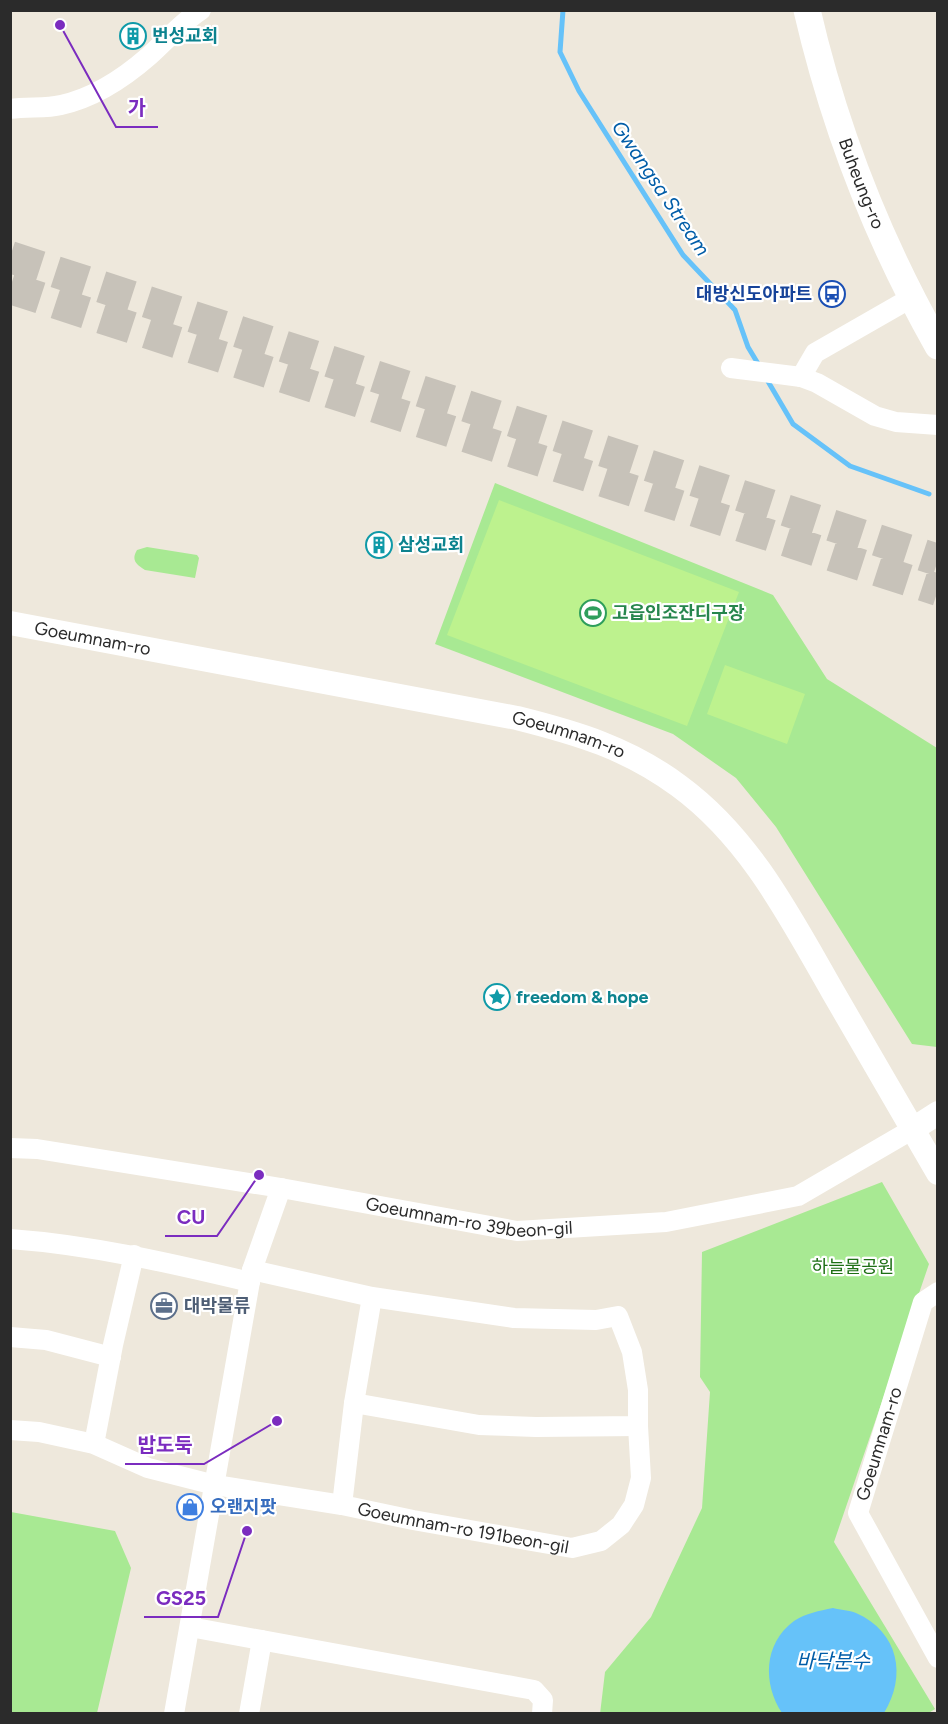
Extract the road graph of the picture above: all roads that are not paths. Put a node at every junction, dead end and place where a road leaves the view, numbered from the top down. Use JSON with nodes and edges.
{"nodes":[{"id":1,"x":807,"y":10,"type":"edge"},
{"id":2,"x":189,"y":14,"type":"edge"},
{"id":3,"x":10,"y":109,"type":"edge"},
{"id":4,"x":911,"y":298,"type":"junction"},
{"id":5,"x":938,"y":346,"type":"edge"},
{"id":6,"x":731,"y":368,"type":"dead end"},
{"id":7,"x":801,"y":377,"type":"junction"},
{"id":8,"x":938,"y":425,"type":"edge"},
{"id":9,"x":10,"y":623,"type":"edge"},
{"id":10,"x":938,"y":1113,"type":"edge"},
{"id":11,"x":913,"y":1129,"type":"junction"},
{"id":12,"x":10,"y":1149,"type":"edge"},
{"id":13,"x":938,"y":1173,"type":"edge"},
{"id":14,"x":281,"y":1188,"type":"junction"},
{"id":15,"x":10,"y":1239,"type":"edge"},
{"id":16,"x":134,"y":1255,"type":"junction"},
{"id":17,"x":251,"y":1276,"type":"junction"},
{"id":18,"x":938,"y":1292,"type":"edge"},
{"id":19,"x":372,"y":1297,"type":"junction"},
{"id":20,"x":10,"y":1337,"type":"edge"},
{"id":21,"x":111,"y":1357,"type":"junction"},
{"id":22,"x":354,"y":1403,"type":"junction"},
{"id":23,"x":638,"y":1426,"type":"junction"},
{"id":24,"x":10,"y":1430,"type":"edge"},
{"id":25,"x":93,"y":1444,"type":"junction"},
{"id":26,"x":215,"y":1485,"type":"junction"},
{"id":27,"x":342,"y":1505,"type":"junction"},
{"id":28,"x":190,"y":1627,"type":"junction"},
{"id":29,"x":262,"y":1640,"type":"junction"},
{"id":30,"x":938,"y":1659,"type":"edge"},
{"id":31,"x":174,"y":1713,"type":"edge"},
{"id":32,"x":249,"y":1713,"type":"edge"},
{"id":33,"x":542,"y":1713,"type":"edge"}],
"edges":[{"from":1,"to":4,"type":"main road","name":"Buheung-ro"},
{"from":2,"to":3,"type":"street"},
{"from":4,"to":5,"type":"main road","name":"Buheung-ro"},
{"from":4,"to":7,"type":"street"},
{"from":6,"to":7,"type":"street"},
{"from":7,"to":8,"type":"street"},
{"from":9,"to":11,"type":"street","name":"Goeumnam-ro"},
{"from":10,"to":11,"type":"street"},
{"from":11,"to":13,"type":"street","name":"Goeumnam-ro"},
{"from":11,"to":14,"type":"street","name":"Goeumnam-ro 39beon-gil"},
{"from":12,"to":14,"type":"street","name":"Goeumnam-ro 39beon-gil"},
{"from":14,"to":17,"type":"street"},
{"from":15,"to":16,"type":"street","name":"Goeumnam-ro 191beon-gil"},
{"from":16,"to":17,"type":"street","name":"Goeumnam-ro 191beon-gil"},
{"from":16,"to":21,"type":"street"},
{"from":17,"to":19,"type":"street","name":"Goeumnam-ro 191beon-gil"},
{"from":17,"to":26,"type":"street"},
{"from":18,"to":30,"type":"street","name":"Goeumnam-ro"},
{"from":19,"to":22,"type":"street","name":"Goeumnam-ro 191beon-gil"},
{"from":19,"to":23,"type":"street","name":"Goeumnam-ro 191beon-gil"},
{"from":20,"to":21,"type":"street"},
{"from":21,"to":25,"type":"street"},
{"from":22,"to":23,"type":"street"},
{"from":22,"to":27,"type":"street","name":"Goeumnam-ro 191beon-gil"},
{"from":23,"to":27,"type":"street","name":"Goeumnam-ro 191beon-gil"},
{"from":24,"to":25,"type":"street","name":"Goeumnam-ro 191beon-gil"},
{"from":25,"to":26,"type":"street","name":"Goeumnam-ro 191beon-gil"},
{"from":26,"to":27,"type":"street","name":"Goeumnam-ro 191beon-gil"},
{"from":26,"to":28,"type":"street"},
{"from":28,"to":29,"type":"street"},
{"from":28,"to":31,"type":"street"},
{"from":29,"to":32,"type":"street"},
{"from":29,"to":33,"type":"street"}]}
